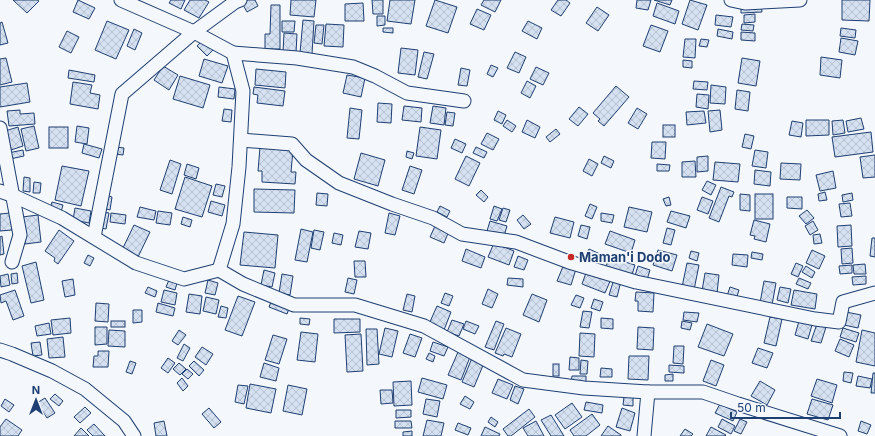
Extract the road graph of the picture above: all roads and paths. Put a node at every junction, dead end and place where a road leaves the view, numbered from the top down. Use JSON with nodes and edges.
{"nodes":[{"id":1,"x":122,"y":0,"type":"edge"},
{"id":2,"x":240,"y":0,"type":"edge"},
{"id":3,"x":731,"y":0,"type":"edge"},
{"id":4,"x":800,"y":0,"type":"edge"},
{"id":5,"x":194,"y":32,"type":"junction"},
{"id":6,"x":233,"y":53,"type":"junction"},
{"id":7,"x":464,"y":101,"type":"dead end"},
{"id":8,"x":0,"y":128,"type":"edge"},
{"id":9,"x":241,"y":140,"type":"junction"},
{"id":10,"x":0,"y":192,"type":"edge"},
{"id":11,"x":14,"y":196,"type":"junction"},
{"id":12,"x":94,"y":237,"type":"junction"},
{"id":13,"x":12,"y":262,"type":"dead end"},
{"id":14,"x":219,"y":270,"type":"junction"},
{"id":15,"x":875,"y":293,"type":"edge"},
{"id":16,"x":0,"y":350,"type":"edge"},
{"id":17,"x":648,"y":392,"type":"junction"},
{"id":18,"x":134,"y":436,"type":"edge"},
{"id":19,"x":644,"y":436,"type":"edge"},
{"id":20,"x":840,"y":436,"type":"edge"}],
"edges":[{"from":1,"to":5,"type":"street"},
{"from":2,"to":5,"type":"street"},
{"from":3,"to":4,"type":"street"},
{"from":5,"to":6,"type":"street"},
{"from":5,"to":12,"type":"street"},
{"from":6,"to":7,"type":"street"},
{"from":6,"to":9,"type":"street"},
{"from":8,"to":11,"type":"street"},
{"from":9,"to":14,"type":"street"},
{"from":9,"to":15,"type":"street"},
{"from":10,"to":11,"type":"street"},
{"from":11,"to":12,"type":"street"},
{"from":11,"to":13,"type":"street"},
{"from":12,"to":14,"type":"street"},
{"from":14,"to":17,"type":"street"},
{"from":16,"to":18,"type":"street"},
{"from":17,"to":19,"type":"street"},
{"from":17,"to":20,"type":"street"}]}
